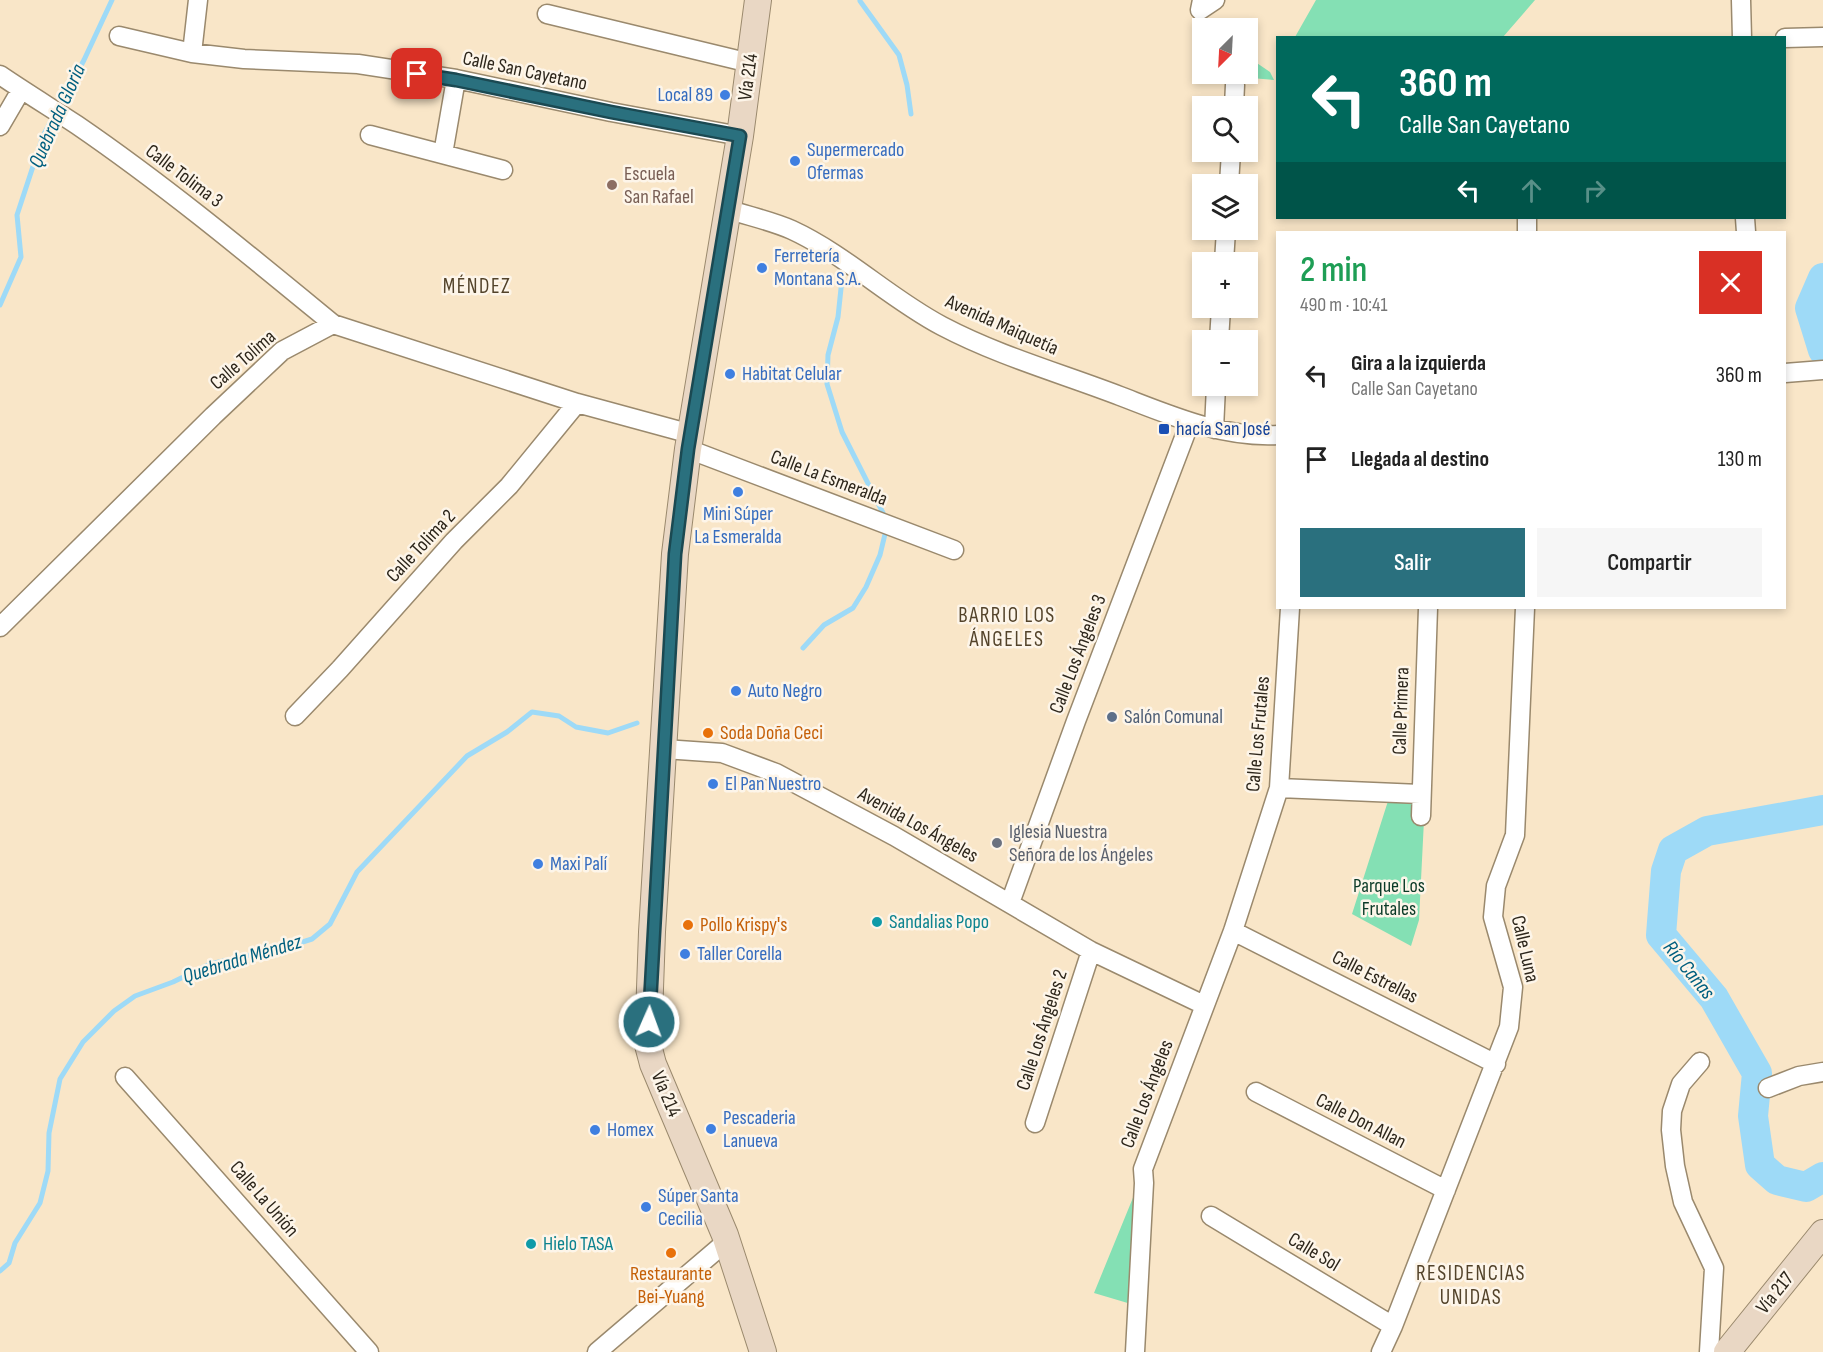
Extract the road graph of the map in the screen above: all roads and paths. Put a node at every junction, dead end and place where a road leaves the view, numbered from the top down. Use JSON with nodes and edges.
{"nodes":[{"id":1,"x":198,"y":0,"type":"edge"},
{"id":2,"x":758,"y":0,"type":"edge"},
{"id":3,"x":1202,"y":0,"type":"edge"},
{"id":4,"x":1215,"y":0,"type":"edge"},
{"id":5,"x":1741,"y":0,"type":"edge"},
{"id":6,"x":547,"y":14,"type":"dead end"},
{"id":7,"x":119,"y":36,"type":"dead end"},
{"id":8,"x":1742,"y":36,"type":"edge"},
{"id":9,"x":1823,"y":37,"type":"edge"},
{"id":10,"x":1786,"y":38,"type":"edge"},
{"id":11,"x":192,"y":53,"type":"junction"},
{"id":12,"x":750,"y":63,"type":"junction"},
{"id":13,"x":0,"y":75,"type":"edge"},
{"id":14,"x":456,"y":80,"type":"junction"},
{"id":15,"x":1235,"y":85,"type":"dead end"},
{"id":16,"x":21,"y":90,"type":"junction"},
{"id":17,"x":1234,"y":96,"type":"edge"},
{"id":18,"x":0,"y":126,"type":"edge"},
{"id":19,"x":370,"y":135,"type":"dead end"},
{"id":20,"x":740,"y":136,"type":"junction"},
{"id":21,"x":443,"y":154,"type":"junction"},
{"id":22,"x":503,"y":170,"type":"dead end"},
{"id":23,"x":727,"y":208,"type":"junction"},
{"id":24,"x":333,"y":324,"type":"junction"},
{"id":25,"x":1823,"y":370,"type":"edge"},
{"id":26,"x":1787,"y":373,"type":"edge"},
{"id":27,"x":1216,"y":396,"type":"edge"},
{"id":28,"x":577,"y":403,"type":"junction"},
{"id":29,"x":1190,"y":422,"type":"junction"},
{"id":30,"x":1214,"y":429,"type":"junction"},
{"id":31,"x":1276,"y":435,"type":"edge"},
{"id":32,"x":690,"y":441,"type":"junction"},
{"id":33,"x":954,"y":550,"type":"dead end"},
{"id":34,"x":1290,"y":609,"type":"edge"},
{"id":35,"x":1428,"y":609,"type":"edge"},
{"id":36,"x":1525,"y":609,"type":"edge"},
{"id":37,"x":0,"y":627,"type":"edge"},
{"id":38,"x":295,"y":716,"type":"dead end"},
{"id":39,"x":664,"y":749,"type":"junction"},
{"id":40,"x":1279,"y":788,"type":"junction"},
{"id":41,"x":1420,"y":794,"type":"junction"},
{"id":42,"x":1421,"y":816,"type":"dead end"},
{"id":43,"x":1010,"y":903,"type":"junction"},
{"id":44,"x":1233,"y":931,"type":"junction"},
{"id":45,"x":1091,"y":951,"type":"junction"},
{"id":46,"x":1204,"y":1005,"type":"junction"},
{"id":47,"x":1700,"y":1062,"type":"dead end"},
{"id":48,"x":1496,"y":1064,"type":"junction"},
{"id":49,"x":1823,"y":1072,"type":"edge"},
{"id":50,"x":125,"y":1077,"type":"dead end"},
{"id":51,"x":1768,"y":1088,"type":"dead end"},
{"id":52,"x":1256,"y":1092,"type":"dead end"},
{"id":53,"x":1035,"y":1123,"type":"dead end"},
{"id":54,"x":1446,"y":1190,"type":"junction"},
{"id":55,"x":1211,"y":1216,"type":"dead end"},
{"id":56,"x":1823,"y":1233,"type":"edge"},
{"id":57,"x":728,"y":1241,"type":"junction"},
{"id":58,"x":1393,"y":1326,"type":"junction"},
{"id":59,"x":369,"y":1352,"type":"edge"},
{"id":60,"x":597,"y":1352,"type":"edge"},
{"id":61,"x":763,"y":1352,"type":"edge"},
{"id":62,"x":1135,"y":1352,"type":"edge"},
{"id":63,"x":1381,"y":1352,"type":"edge"},
{"id":64,"x":1710,"y":1352,"type":"edge"},
{"id":65,"x":1727,"y":1352,"type":"edge"}],
"edges":[{"from":1,"to":11,"type":"street"},
{"from":2,"to":12,"type":"main road","name":"Vía 214"},
{"from":3,"to":4,"type":"street"},
{"from":5,"to":8,"type":"street"},
{"from":6,"to":12,"type":"street"},
{"from":7,"to":11,"type":"street","name":"Calle San Cayetano"},
{"from":9,"to":10,"type":"street"},
{"from":11,"to":14,"type":"street","name":"Calle San Cayetano"},
{"from":12,"to":20,"type":"main road","name":"Vía 214"},
{"from":13,"to":16,"type":"street","name":"Calle Tolima 3"},
{"from":14,"to":20,"type":"street","name":"Calle San Cayetano"},
{"from":14,"to":21,"type":"street"},
{"from":15,"to":17,"type":"street"},
{"from":16,"to":18,"type":"street"},
{"from":16,"to":24,"type":"street","name":"Calle Tolima 3"},
{"from":19,"to":21,"type":"street"},
{"from":20,"to":23,"type":"main road","name":"Vía 214"},
{"from":21,"to":22,"type":"street"},
{"from":23,"to":29,"type":"street","name":"Avenida Maiquetía"},
{"from":23,"to":32,"type":"main road","name":"Vía 214"},
{"from":24,"to":28,"type":"street"},
{"from":24,"to":37,"type":"street","name":"Calle Tolima"},
{"from":25,"to":26,"type":"street"},
{"from":27,"to":30,"type":"street"},
{"from":28,"to":32,"type":"street"},
{"from":28,"to":38,"type":"street","name":"Calle Tolima 2"},
{"from":29,"to":30,"type":"street","name":"Avenida Maiquetía"},
{"from":29,"to":43,"type":"street","name":"Calle Los Ángeles 3"},
{"from":30,"to":31,"type":"street","name":"Avenida Maiquetía"},
{"from":32,"to":33,"type":"street","name":"Calle La Esmeralda"},
{"from":32,"to":39,"type":"main road","name":"Vía 214"},
{"from":34,"to":40,"type":"street","name":"Calle Los Frutales"},
{"from":35,"to":41,"type":"street","name":"Calle Primera"},
{"from":36,"to":48,"type":"street","name":"Calle Luna"},
{"from":39,"to":43,"type":"street","name":"Avenida Los Ángeles"},
{"from":39,"to":57,"type":"main road","name":"Vía 214"},
{"from":40,"to":41,"type":"street"},
{"from":40,"to":44,"type":"street","name":"Calle Los Frutales"},
{"from":41,"to":42,"type":"street","name":"Calle Primera"},
{"from":43,"to":45,"type":"street","name":"Avenida Los Ángeles"},
{"from":44,"to":46,"type":"street","name":"Calle Los Ángeles"},
{"from":44,"to":48,"type":"street","name":"Calle Estrellas"},
{"from":45,"to":46,"type":"street","name":"Avenida Los Ángeles"},
{"from":45,"to":53,"type":"street","name":"Calle Los Ángeles 2"},
{"from":46,"to":62,"type":"street","name":"Calle Los Ángeles"},
{"from":47,"to":64,"type":"street"},
{"from":48,"to":54,"type":"street","name":"Calle Luna"},
{"from":49,"to":51,"type":"street"},
{"from":50,"to":59,"type":"street","name":"Calle La Unión"},
{"from":52,"to":54,"type":"street","name":"Calle Don Allan"},
{"from":54,"to":58,"type":"street","name":"Calle Luna"},
{"from":55,"to":58,"type":"street","name":"Calle Sol"},
{"from":56,"to":65,"type":"main road","name":"Vía 217"},
{"from":57,"to":60,"type":"street"},
{"from":57,"to":61,"type":"main road","name":"Vía 214"},
{"from":58,"to":63,"type":"street","name":"Calle Luna"}]}
